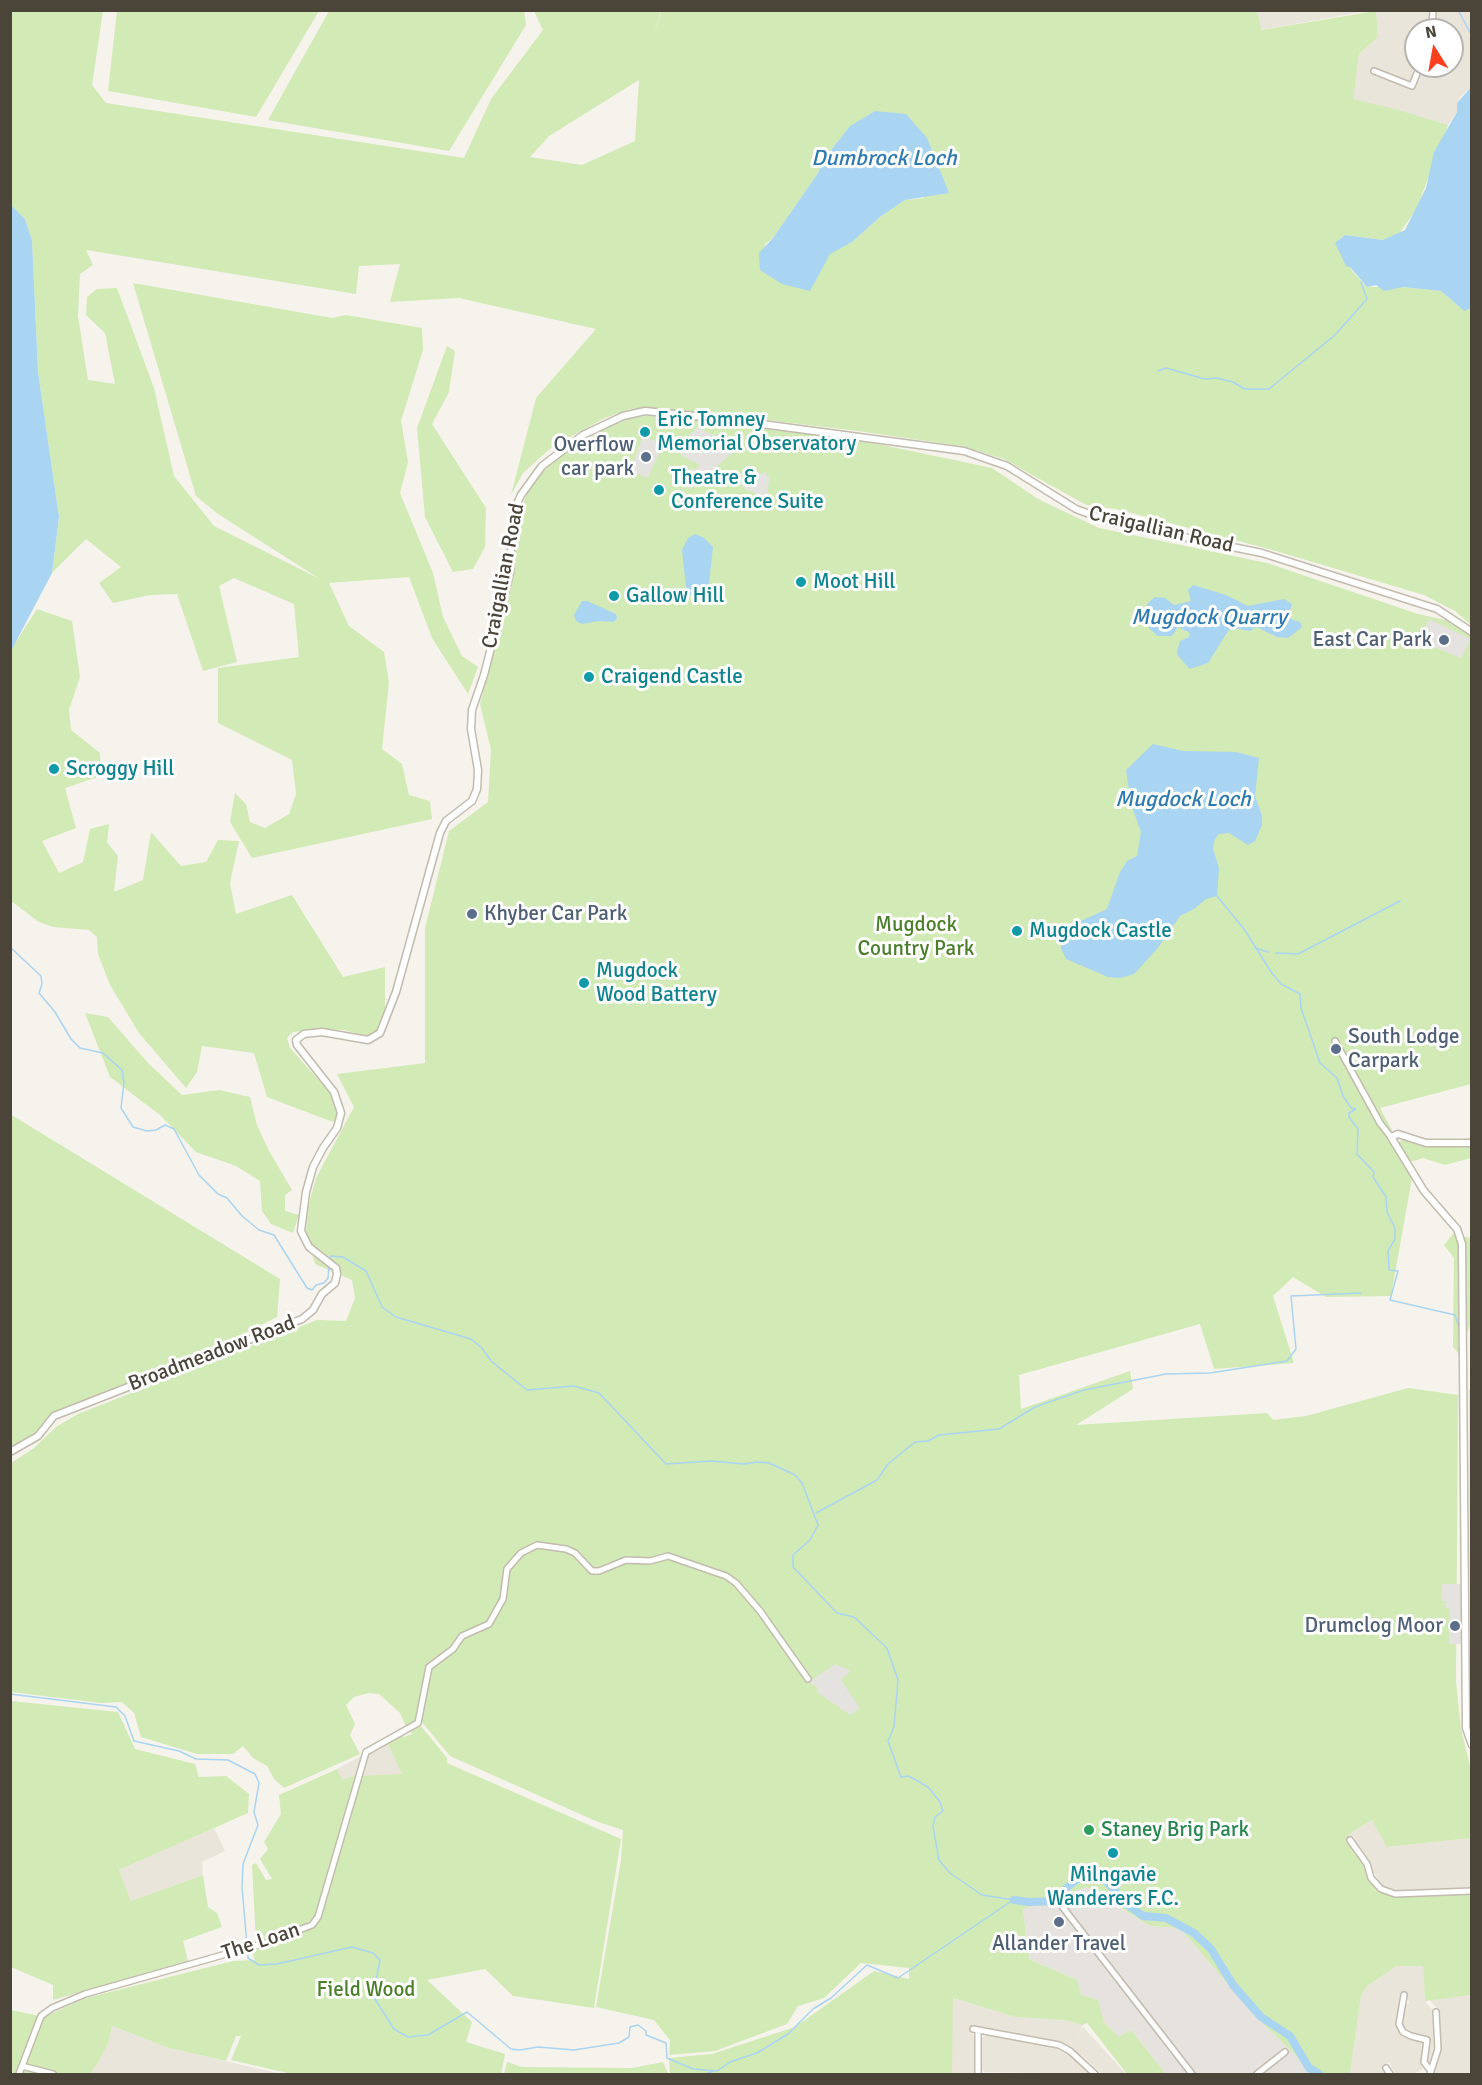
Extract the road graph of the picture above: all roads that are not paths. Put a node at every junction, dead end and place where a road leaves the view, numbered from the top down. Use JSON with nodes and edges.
{"nodes":[{"id":1,"x":1374,"y":71,"type":"dead end"},
{"id":2,"x":1416,"y":78,"type":"edge"},
{"id":3,"x":1472,"y":632,"type":"edge"},
{"id":4,"x":430,"y":865,"type":"joint"},
{"id":5,"x":1335,"y":1041,"type":"dead end"},
{"id":6,"x":1391,"y":1137,"type":"junction"},
{"id":7,"x":1472,"y":1143,"type":"edge"},
{"id":8,"x":10,"y":1452,"type":"edge"},
{"id":9,"x":807,"y":1678,"type":"dead end"},
{"id":10,"x":1472,"y":1745,"type":"edge"},
{"id":11,"x":1350,"y":1840,"type":"dead end"},
{"id":12,"x":1472,"y":1891,"type":"edge"},
{"id":13,"x":1061,"y":1905,"type":"dead end"},
{"id":14,"x":1404,"y":1995,"type":"dead end"},
{"id":15,"x":1436,"y":2012,"type":"dead end"},
{"id":16,"x":1285,"y":2052,"type":"dead end"},
{"id":17,"x":22,"y":2066,"type":"junction"},
{"id":18,"x":1386,"y":2068,"type":"dead end"},
{"id":19,"x":1429,"y":2071,"type":"edge"},
{"id":20,"x":19,"y":2074,"type":"edge"},
{"id":21,"x":53,"y":2074,"type":"edge"},
{"id":22,"x":978,"y":2074,"type":"edge"},
{"id":23,"x":1095,"y":2074,"type":"edge"},
{"id":24,"x":1192,"y":2074,"type":"edge"},
{"id":25,"x":1257,"y":2074,"type":"edge"},
{"id":26,"x":1390,"y":2074,"type":"edge"},
{"id":27,"x":1422,"y":2074,"type":"edge"}],
"edges":[{"from":1,"to":2,"type":"street"},
{"from":3,"to":4,"type":"street","name":"Craigallian Road"},
{"from":4,"to":8,"type":"street","name":"Broadmeadow Road"},
{"from":5,"to":6,"type":"street"},
{"from":6,"to":7,"type":"street"},
{"from":6,"to":10,"type":"street"},
{"from":9,"to":17,"type":"street","name":"The Loan"},
{"from":11,"to":12,"type":"street"},
{"from":13,"to":24,"type":"street"},
{"from":14,"to":19,"type":"street"},
{"from":15,"to":19,"type":"street"},
{"from":16,"to":25,"type":"street"},
{"from":17,"to":20,"type":"street","name":"The Loan"},
{"from":17,"to":21,"type":"street"},
{"from":18,"to":26,"type":"street"},
{"from":19,"to":27,"type":"street"},
{"from":22,"to":23,"type":"street"}]}
